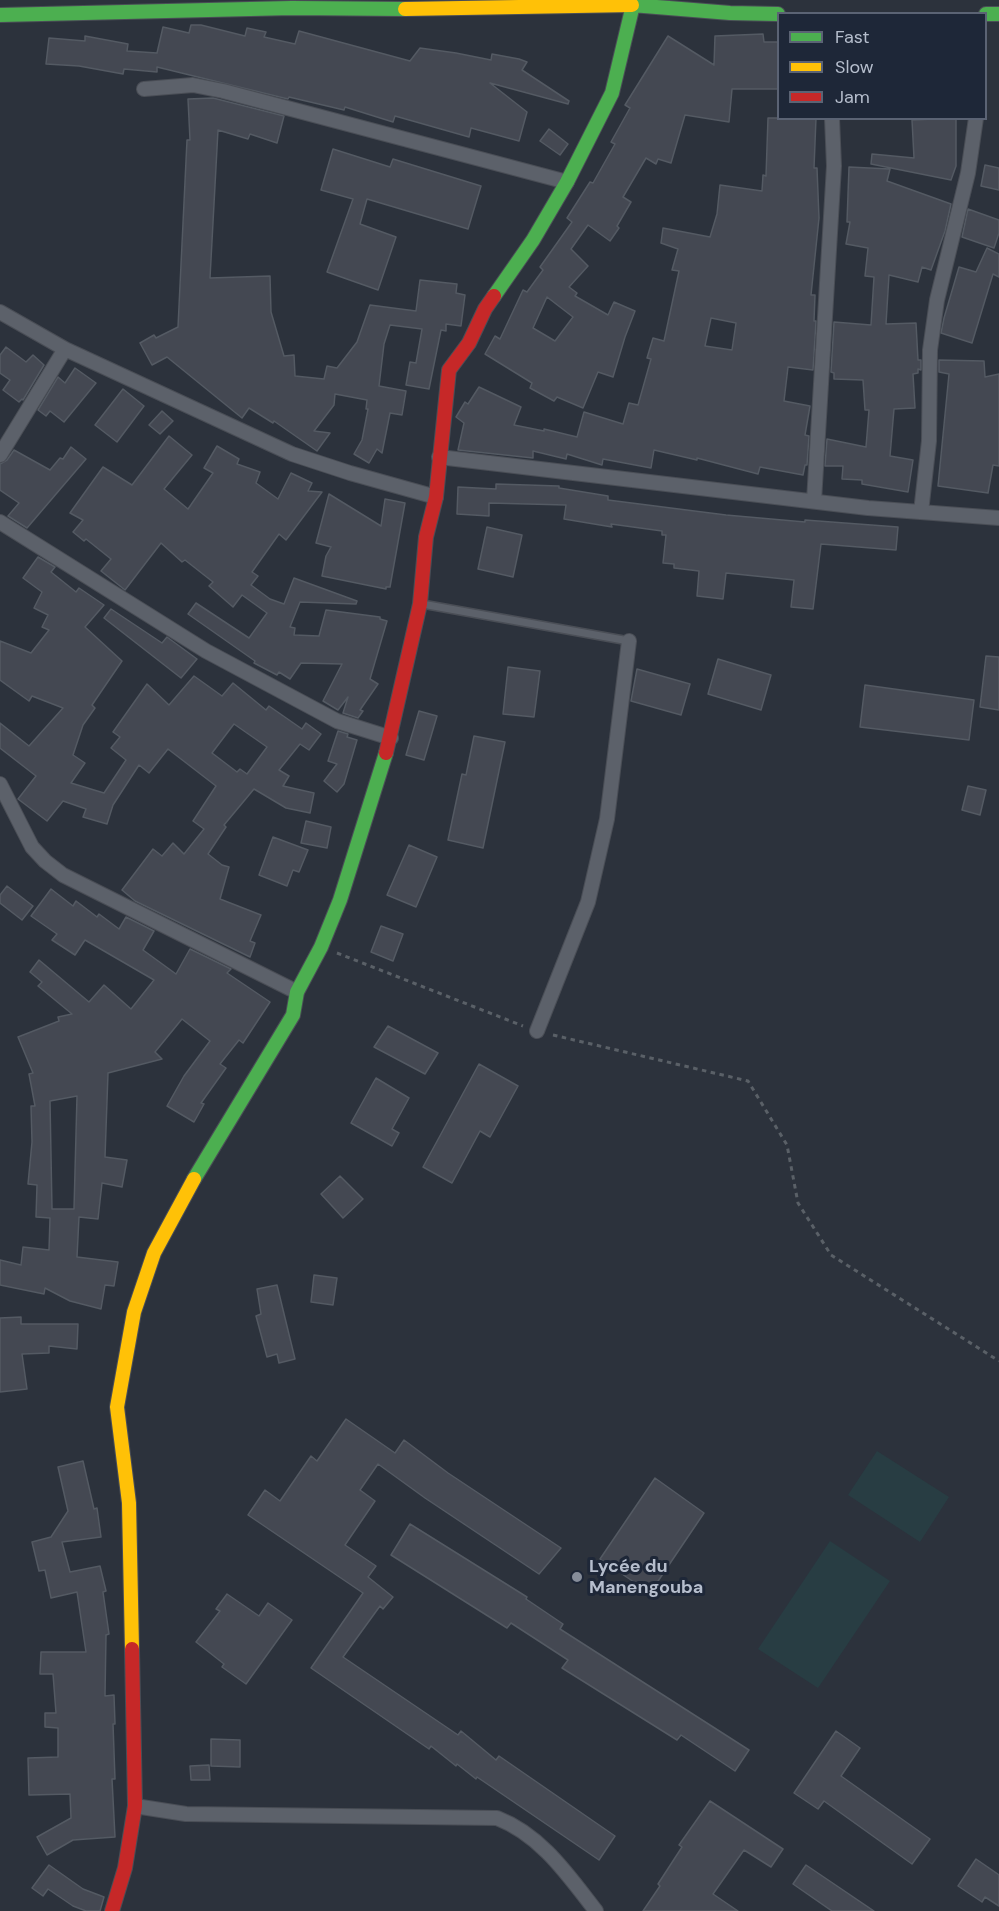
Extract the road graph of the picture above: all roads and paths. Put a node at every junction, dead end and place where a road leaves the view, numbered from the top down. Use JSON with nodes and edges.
{"nodes":[{"id":1,"x":635,"y":3,"type":"edge"},
{"id":2,"x":777,"y":14,"type":"edge"},
{"id":3,"x":0,"y":15,"type":"edge"},
{"id":4,"x":144,"y":88,"type":"dead end"},
{"id":5,"x":832,"y":120,"type":"edge"},
{"id":6,"x":975,"y":120,"type":"edge"},
{"id":7,"x":567,"y":182,"type":"junction"},
{"id":8,"x":0,"y":312,"type":"edge"},
{"id":9,"x":65,"y":349,"type":"junction"},
{"id":10,"x":0,"y":455,"type":"edge"},
{"id":11,"x":439,"y":457,"type":"junction"},
{"id":12,"x":436,"y":497,"type":"junction"},
{"id":13,"x":814,"y":501,"type":"junction"},
{"id":14,"x":921,"y":512,"type":"junction"},
{"id":15,"x":999,"y":518,"type":"edge"},
{"id":16,"x":0,"y":522,"type":"edge"},
{"id":17,"x":420,"y":604,"type":"junction"},
{"id":18,"x":629,"y":641,"type":"joint"},
{"id":19,"x":391,"y":738,"type":"junction"},
{"id":20,"x":0,"y":784,"type":"edge"},
{"id":21,"x":321,"y":947,"type":"junction"},
{"id":22,"x":297,"y":992,"type":"junction"},
{"id":23,"x":537,"y":1031,"type":"junction"},
{"id":24,"x":999,"y":1361,"type":"edge"},
{"id":25,"x":135,"y":1806,"type":"junction"},
{"id":26,"x":112,"y":1911,"type":"edge"},
{"id":27,"x":596,"y":1911,"type":"edge"}],
"edges":[{"from":1,"to":2,"type":"main road"},
{"from":1,"to":3,"type":"main road"},
{"from":1,"to":7,"type":"main road"},
{"from":4,"to":7,"type":"street"},
{"from":5,"to":13,"type":"street"},
{"from":6,"to":14,"type":"street"},
{"from":7,"to":11,"type":"main road"},
{"from":8,"to":9,"type":"street"},
{"from":9,"to":10,"type":"street"},
{"from":9,"to":12,"type":"street"},
{"from":11,"to":12,"type":"main road"},
{"from":11,"to":13,"type":"street"},
{"from":12,"to":17,"type":"main road"},
{"from":13,"to":14,"type":"street"},
{"from":14,"to":15,"type":"street"},
{"from":16,"to":19,"type":"street"},
{"from":17,"to":18,"type":"lane"},
{"from":17,"to":19,"type":"main road"},
{"from":18,"to":23,"type":"street"},
{"from":19,"to":21,"type":"main road"},
{"from":20,"to":22,"type":"street"},
{"from":21,"to":22,"type":"main road"},
{"from":21,"to":23,"type":"path"},
{"from":22,"to":25,"type":"main road"},
{"from":23,"to":24,"type":"path"},
{"from":25,"to":26,"type":"main road"},
{"from":25,"to":27,"type":"street"}]}
